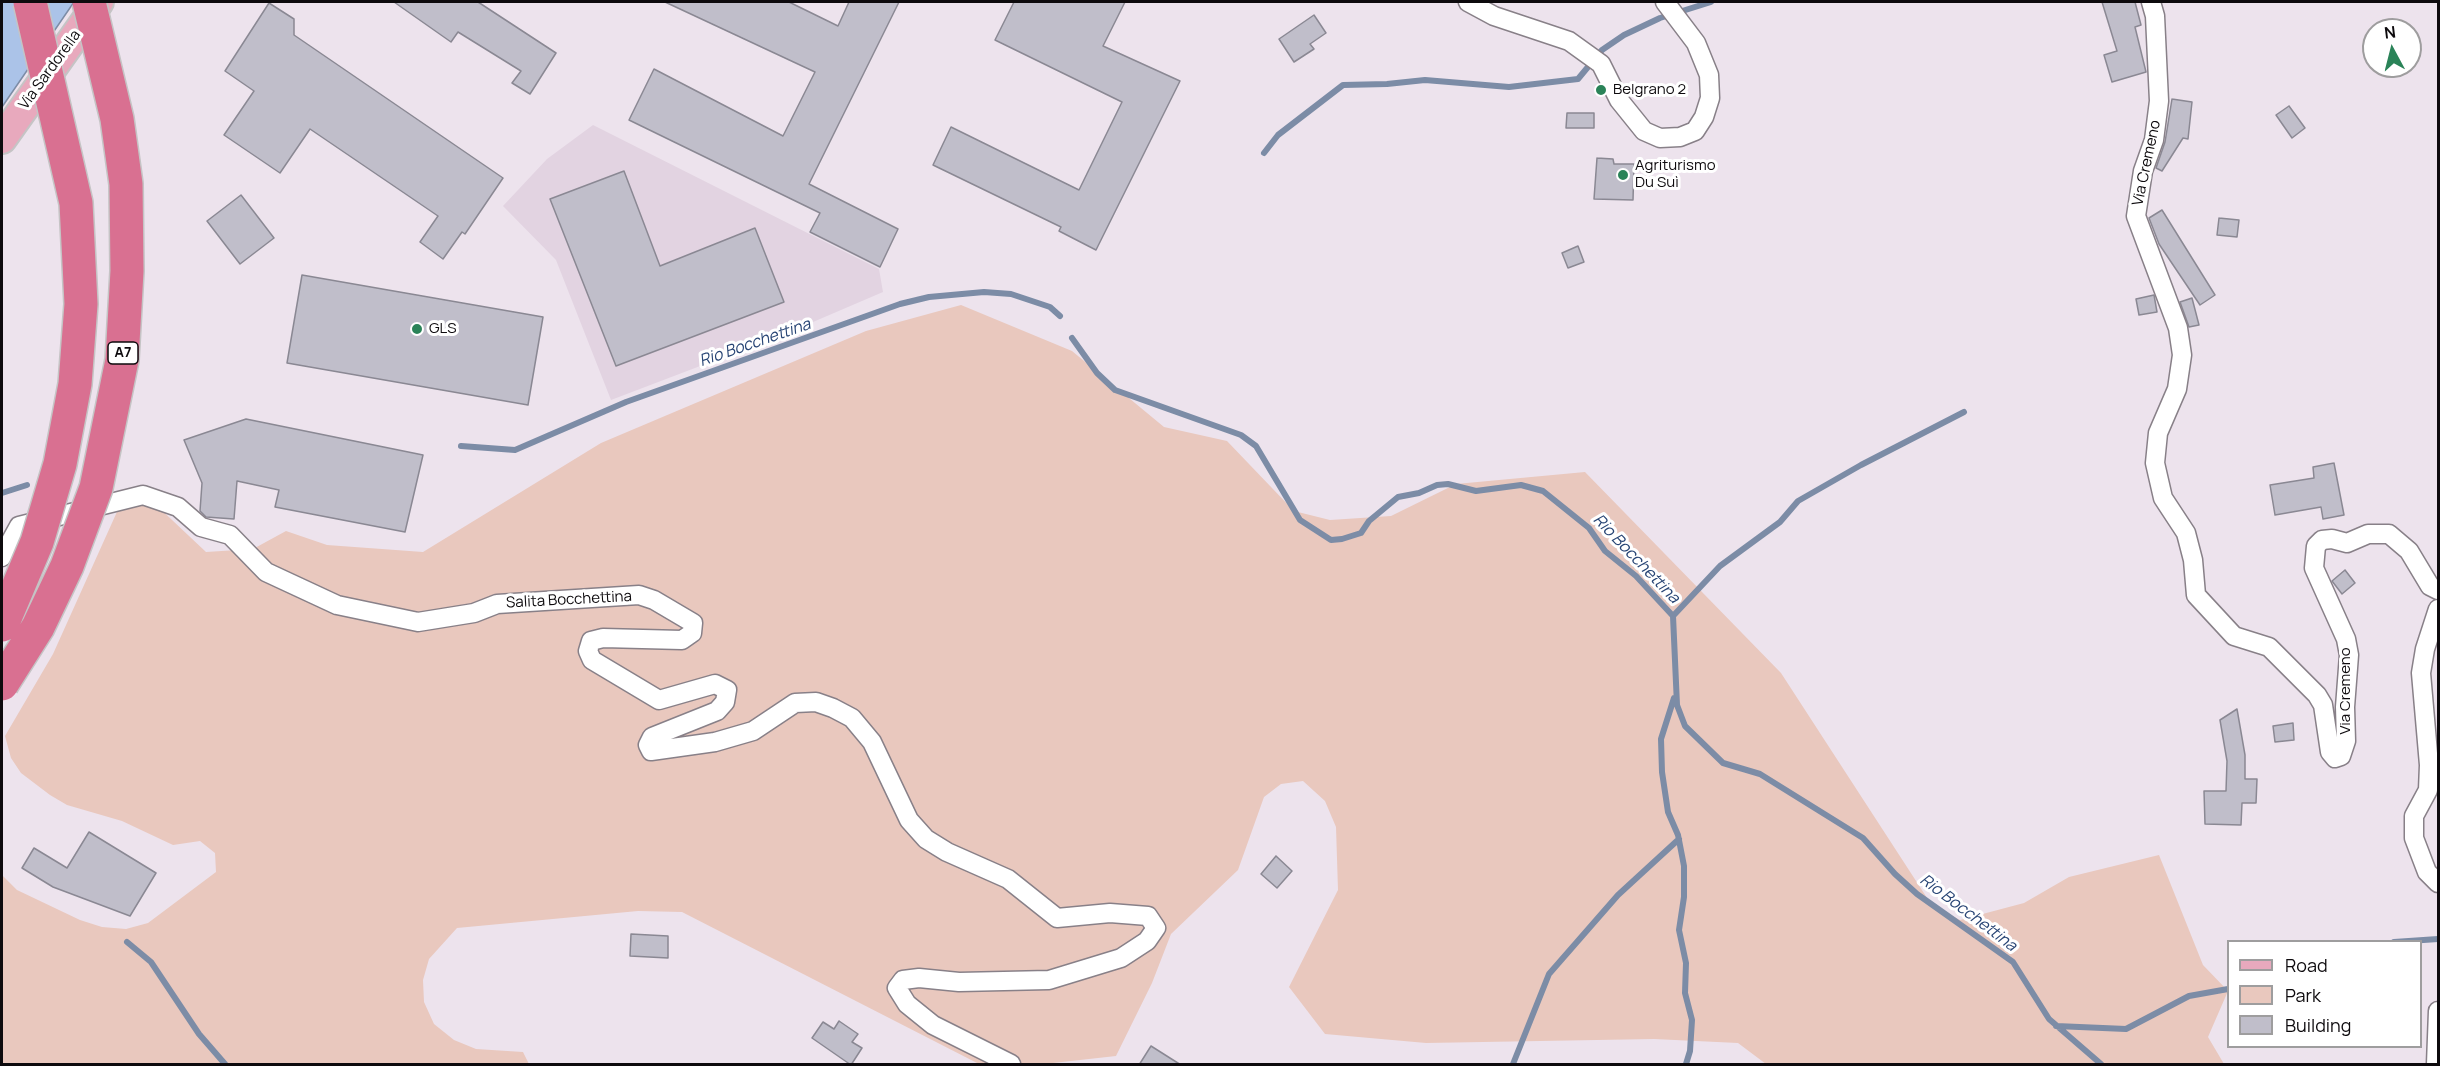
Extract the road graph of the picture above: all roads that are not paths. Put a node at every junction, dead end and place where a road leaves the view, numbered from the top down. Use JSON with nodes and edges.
{"nodes":[{"id":1,"x":30,"y":2,"type":"edge"},
{"id":2,"x":89,"y":2,"type":"edge"},
{"id":3,"x":99,"y":2,"type":"edge"},
{"id":4,"x":1468,"y":2,"type":"edge"},
{"id":5,"x":1665,"y":2,"type":"edge"},
{"id":6,"x":2151,"y":2,"type":"edge"},
{"id":7,"x":2,"y":139,"type":"edge"},
{"id":8,"x":2,"y":557,"type":"edge"},
{"id":9,"x":2439,"y":590,"type":"edge"},
{"id":10,"x":2439,"y":609,"type":"edge"},
{"id":11,"x":2,"y":625,"type":"edge"},
{"id":12,"x":2,"y":684,"type":"edge"},
{"id":13,"x":2439,"y":883,"type":"edge"},
{"id":14,"x":2439,"y":1011,"type":"edge"},
{"id":15,"x":1011,"y":1065,"type":"edge"},
{"id":16,"x":2436,"y":1065,"type":"edge"}],
"edges":[{"from":1,"to":11,"type":"highway","bridge":true},
{"from":2,"to":12,"type":"highway","number":"A7","bridge":true},
{"from":3,"to":7,"type":"main road","name":"Via Sardorella"},
{"from":4,"to":5,"type":"street"},
{"from":6,"to":9,"type":"street","name":"Via Cremeno"},
{"from":8,"to":15,"type":"street","name":"Salita Bocchettina"},
{"from":10,"to":13,"type":"street"},
{"from":14,"to":16,"type":"street"}]}
